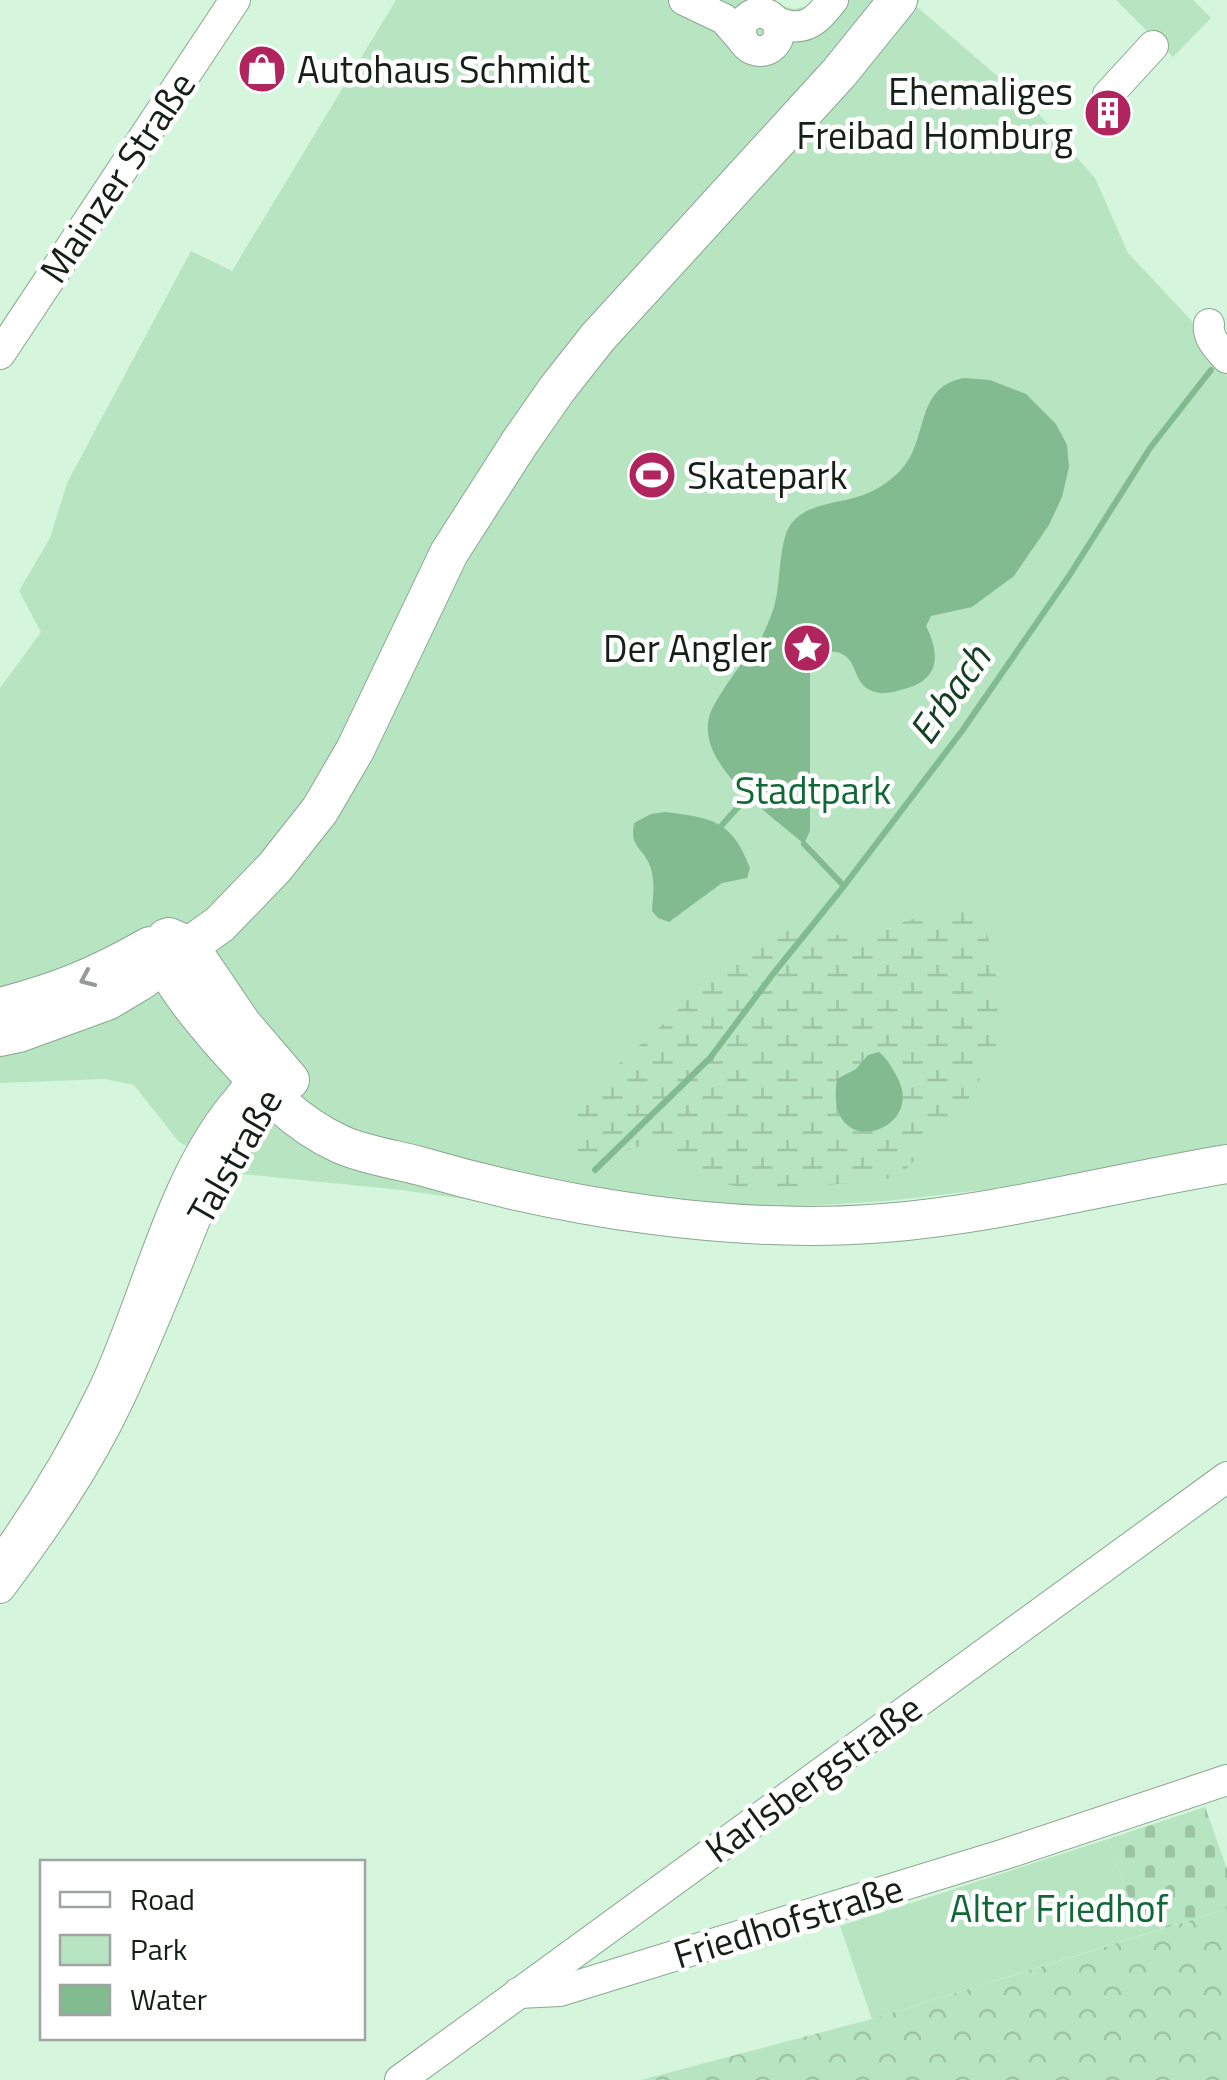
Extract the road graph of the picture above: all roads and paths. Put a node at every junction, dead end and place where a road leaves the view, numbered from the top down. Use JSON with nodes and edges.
{"nodes":[{"id":1,"x":235,"y":0,"type":"edge"},
{"id":2,"x":684,"y":0,"type":"edge"},
{"id":3,"x":710,"y":0,"type":"edge"},
{"id":4,"x":833,"y":0,"type":"edge"},
{"id":5,"x":898,"y":0,"type":"edge"},
{"id":6,"x":768,"y":17,"type":"junction"},
{"id":7,"x":1153,"y":46,"type":"dead end"},
{"id":8,"x":1108,"y":95,"type":"dead end"},
{"id":9,"x":1208,"y":324,"type":"dead end"},
{"id":10,"x":0,"y":354,"type":"edge"},
{"id":11,"x":1227,"y":358,"type":"edge"},
{"id":12,"x":174,"y":949,"type":"junction"},
{"id":13,"x":0,"y":1007,"type":"edge"},
{"id":14,"x":0,"y":1037,"type":"edge"},
{"id":15,"x":269,"y":1083,"type":"junction"},
{"id":16,"x":1227,"y":1164,"type":"edge"},
{"id":17,"x":1227,"y":1477,"type":"edge"},
{"id":18,"x":0,"y":1563,"type":"edge"},
{"id":19,"x":0,"y":1588,"type":"edge"},
{"id":20,"x":1227,"y":1780,"type":"edge"},
{"id":21,"x":518,"y":1993,"type":"junction"},
{"id":22,"x":403,"y":2079,"type":"edge"}],
"edges":[{"from":1,"to":10,"type":"street","name":"Mainzer Straße"},
{"from":2,"to":6,"type":"street"},
{"from":3,"to":6,"type":"street"},
{"from":4,"to":6,"type":"street"},
{"from":5,"to":12,"type":"main road"},
{"from":7,"to":8,"type":"street"},
{"from":9,"to":11,"type":"street"},
{"from":12,"to":13,"type":"main road","one_way":true},
{"from":12,"to":14,"type":"main road"},
{"from":12,"to":15,"type":"main road"},
{"from":15,"to":16,"type":"main road"},
{"from":15,"to":18,"type":"street","name":"Talstraße"},
{"from":15,"to":19,"type":"street","name":"Talstraße"},
{"from":17,"to":21,"type":"street","name":"Karlsbergstraße"},
{"from":20,"to":21,"type":"street","name":"Friedhofstraße"},
{"from":21,"to":22,"type":"street","name":"Karlsbergstraße"}]}
